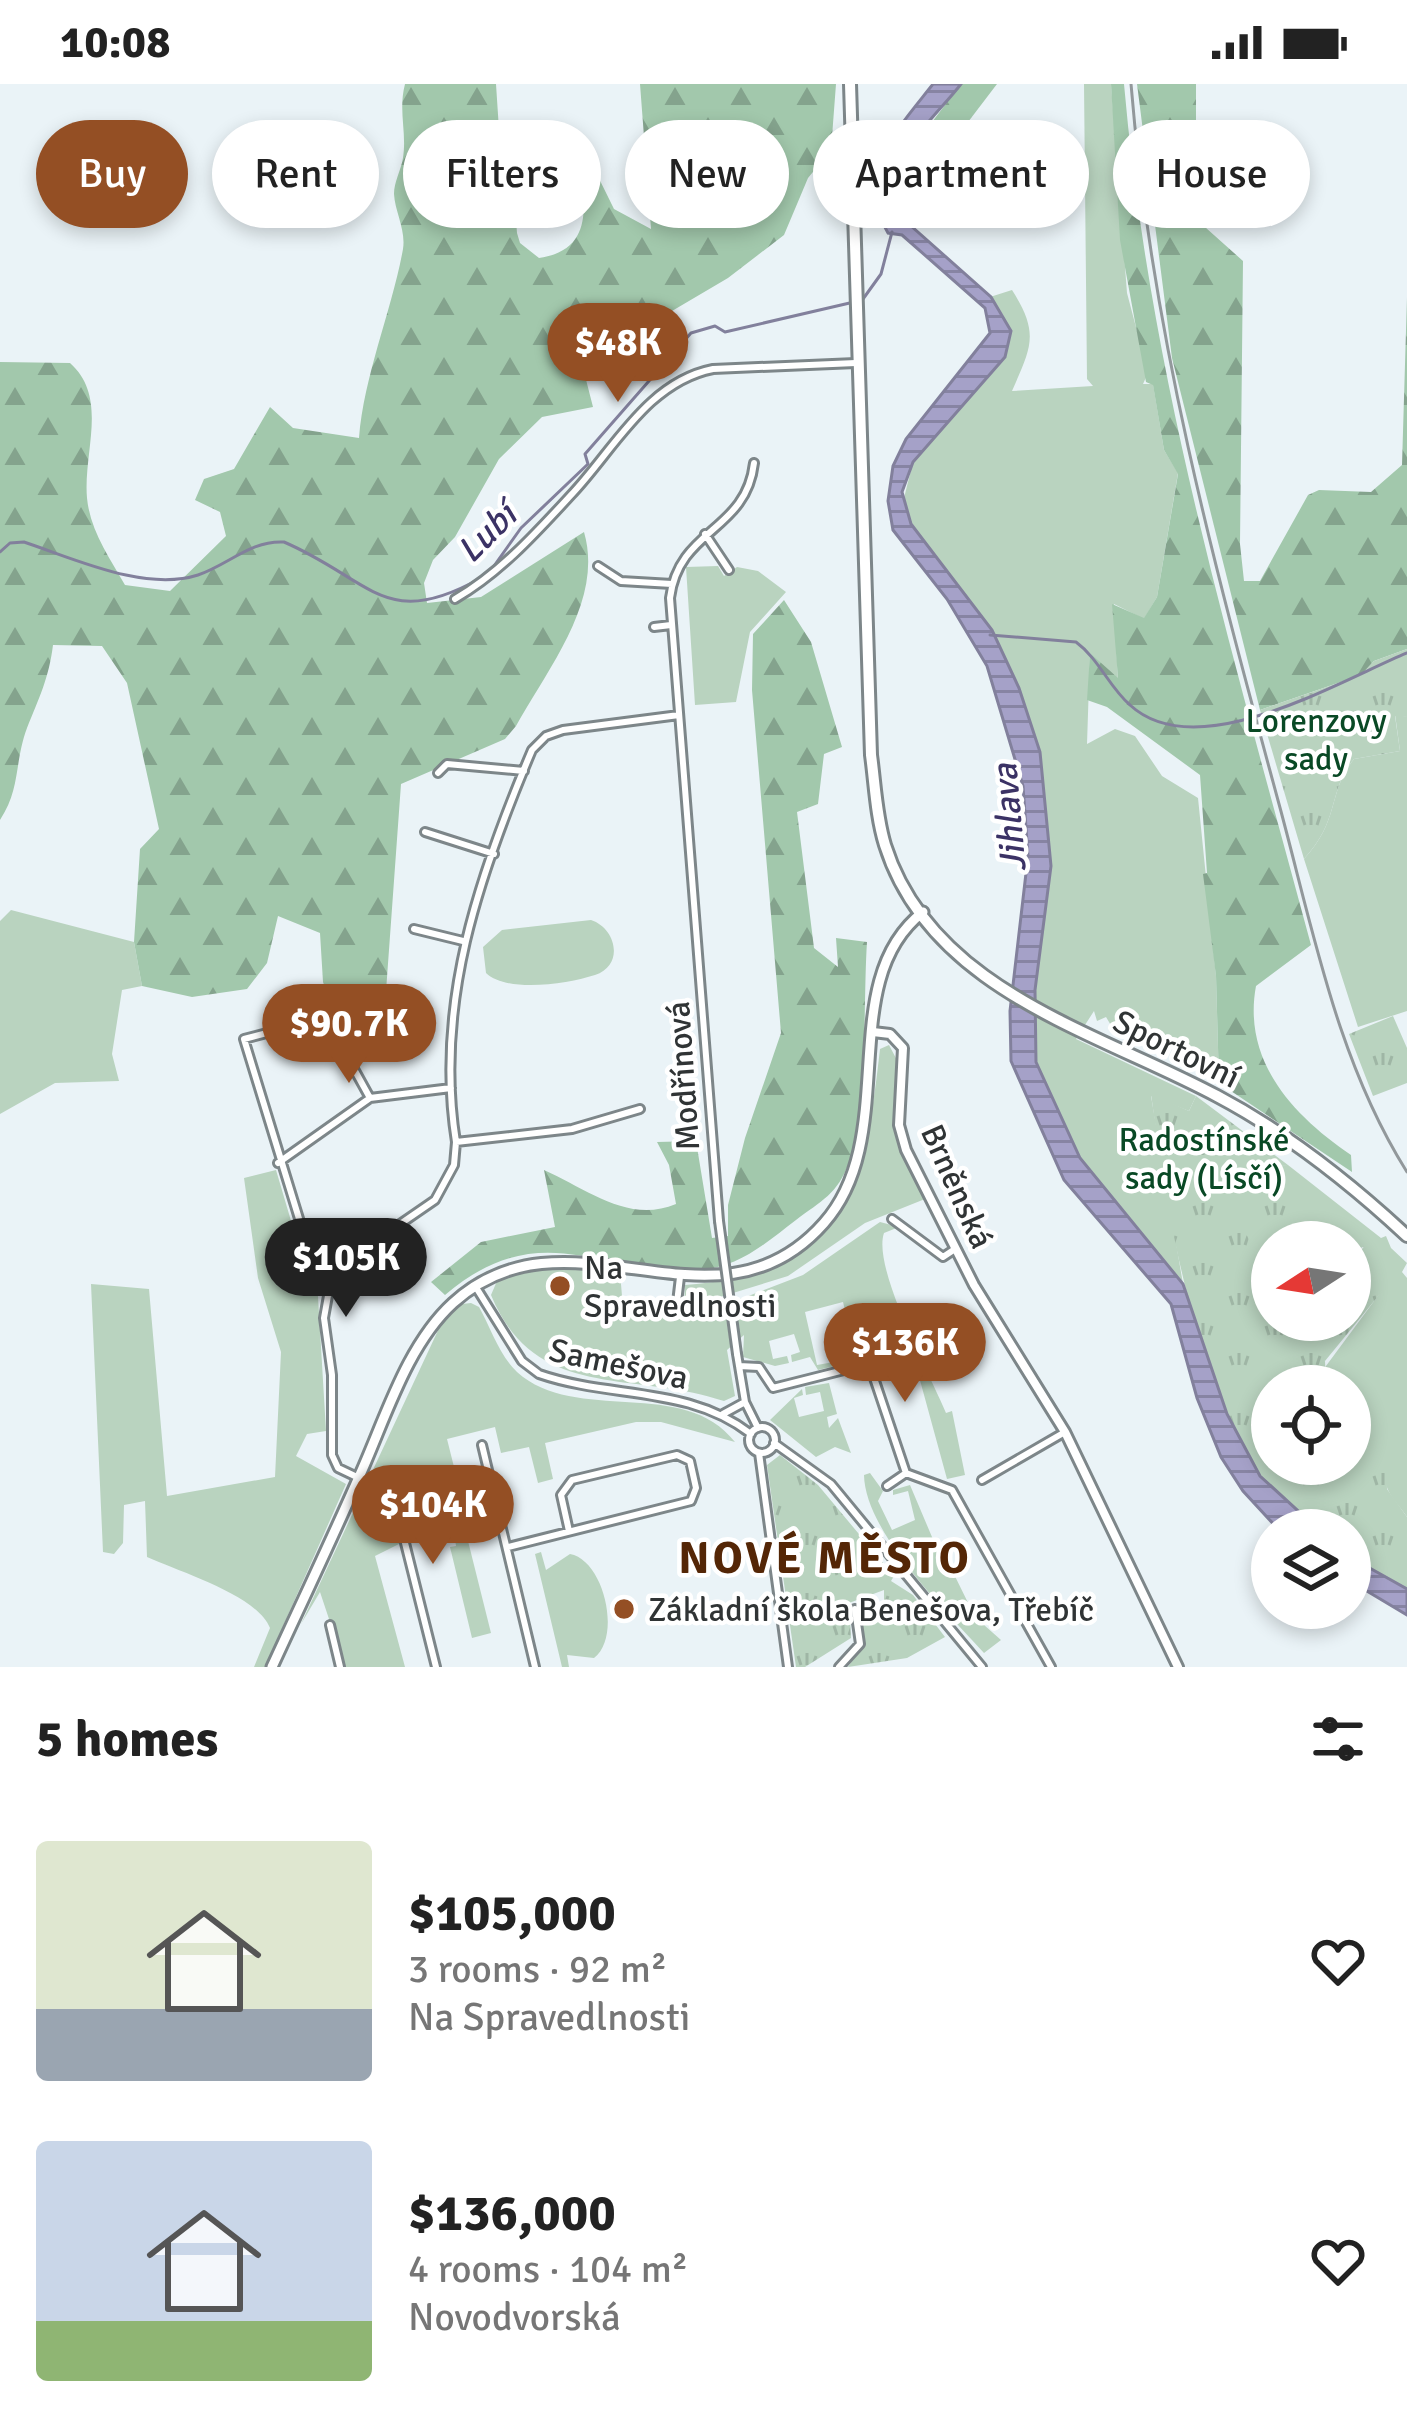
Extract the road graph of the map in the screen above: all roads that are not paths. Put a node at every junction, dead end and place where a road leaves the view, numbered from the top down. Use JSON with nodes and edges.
{"nodes":[{"id":1,"x":850,"y":84,"type":"edge"},
{"id":2,"x":857,"y":363,"type":"junction"},
{"id":3,"x":754,"y":463,"type":"dead end"},
{"id":4,"x":739,"y":473,"type":"dead end"},
{"id":5,"x":752,"y":476,"type":"junction"},
{"id":6,"x":705,"y":534,"type":"junction"},
{"id":7,"x":598,"y":566,"type":"dead end"},
{"id":8,"x":729,"y":571,"type":"dead end"},
{"id":9,"x":672,"y":584,"type":"junction"},
{"id":10,"x":455,"y":599,"type":"dead end"},
{"id":11,"x":671,"y":625,"type":"junction"},
{"id":12,"x":655,"y":627,"type":"dead end"},
{"id":13,"x":679,"y":715,"type":"junction"},
{"id":14,"x":524,"y":771,"type":"junction"},
{"id":15,"x":439,"y":772,"type":"dead end"},
{"id":16,"x":425,"y":832,"type":"dead end"},
{"id":17,"x":494,"y":854,"type":"junction"},
{"id":18,"x":918,"y":916,"type":"junction"},
{"id":19,"x":414,"y":929,"type":"dead end"},
{"id":20,"x":463,"y":941,"type":"junction"},
{"id":21,"x":324,"y":1018,"type":"dead end"},
{"id":22,"x":874,"y":1032,"type":"junction"},
{"id":23,"x":349,"y":1060,"type":"dead end"},
{"id":24,"x":451,"y":1088,"type":"junction"},
{"id":25,"x":370,"y":1098,"type":"junction"},
{"id":26,"x":640,"y":1109,"type":"dead end"},
{"id":27,"x":456,"y":1142,"type":"junction"},
{"id":28,"x":278,"y":1163,"type":"junction"},
{"id":29,"x":892,"y":1219,"type":"dead end"},
{"id":30,"x":1407,"y":1236,"type":"edge"},
{"id":31,"x":955,"y":1249,"type":"junction"},
{"id":32,"x":680,"y":1277,"type":"junction"},
{"id":33,"x":332,"y":1279,"type":"junction"},
{"id":34,"x":476,"y":1286,"type":"junction"},
{"id":35,"x":676,"y":1311,"type":"dead end"},
{"id":36,"x":739,"y":1366,"type":"junction"},
{"id":37,"x":745,"y":1402,"type":"junction"},
{"id":38,"x":723,"y":1414,"type":"junction"},
{"id":39,"x":754,"y":1431,"type":"junction"},
{"id":40,"x":1066,"y":1432,"type":"junction"},
{"id":41,"x":774,"y":1443,"type":"junction"},
{"id":42,"x":482,"y":1445,"type":"dead end"},
{"id":43,"x":759,"y":1453,"type":"junction"},
{"id":44,"x":906,"y":1473,"type":"junction"},
{"id":45,"x":359,"y":1478,"type":"junction"},
{"id":46,"x":982,"y":1480,"type":"dead end"},
{"id":47,"x":887,"y":1486,"type":"dead end"},
{"id":48,"x":376,"y":1530,"type":"dead end"},
{"id":49,"x":569,"y":1531,"type":"junction"},
{"id":50,"x":508,"y":1547,"type":"junction"},
{"id":51,"x":855,"y":1609,"type":"dead end"},
{"id":52,"x":330,"y":1625,"type":"dead end"},
{"id":53,"x":272,"y":1667,"type":"edge"},
{"id":54,"x":340,"y":1667,"type":"edge"},
{"id":55,"x":436,"y":1667,"type":"edge"},
{"id":56,"x":535,"y":1667,"type":"edge"},
{"id":57,"x":788,"y":1667,"type":"edge"},
{"id":58,"x":839,"y":1667,"type":"edge"},
{"id":59,"x":982,"y":1667,"type":"edge"},
{"id":60,"x":1051,"y":1667,"type":"edge"},
{"id":61,"x":1178,"y":1667,"type":"edge"}],
"edges":[{"from":1,"to":2,"type":"main road"},
{"from":2,"to":10,"type":"street"},
{"from":2,"to":18,"type":"main road","name":"Sportovní"},
{"from":3,"to":5,"type":"street"},
{"from":4,"to":5,"type":"street"},
{"from":5,"to":6,"type":"street"},
{"from":6,"to":8,"type":"street"},
{"from":6,"to":9,"type":"street"},
{"from":7,"to":9,"type":"street"},
{"from":9,"to":11,"type":"street","name":"Modřínová"},
{"from":11,"to":12,"type":"street"},
{"from":11,"to":13,"type":"street","name":"Modřínová"},
{"from":13,"to":14,"type":"street"},
{"from":13,"to":36,"type":"street","name":"Modřínová","bridge":true},
{"from":14,"to":15,"type":"street"},
{"from":14,"to":17,"type":"street"},
{"from":16,"to":17,"type":"street"},
{"from":17,"to":20,"type":"street"},
{"from":18,"to":22,"type":"main road"},
{"from":18,"to":30,"type":"main road","name":"Sportovní"},
{"from":19,"to":20,"type":"street"},
{"from":20,"to":24,"type":"street"},
{"from":21,"to":28,"type":"street"},
{"from":22,"to":31,"type":"street","name":"Brněnská"},
{"from":22,"to":32,"type":"main road"},
{"from":23,"to":25,"type":"street"},
{"from":24,"to":25,"type":"street"},
{"from":24,"to":27,"type":"street"},
{"from":25,"to":28,"type":"street"},
{"from":26,"to":27,"type":"street"},
{"from":27,"to":33,"type":"street"},
{"from":28,"to":33,"type":"street"},
{"from":29,"to":31,"type":"street"},
{"from":31,"to":40,"type":"street","name":"Brněnská"},
{"from":32,"to":34,"type":"main road"},
{"from":32,"to":35,"type":"street"},
{"from":33,"to":45,"type":"street"},
{"from":34,"to":38,"type":"street","name":"Samešova"},
{"from":34,"to":45,"type":"main road"},
{"from":36,"to":37,"type":"street","name":"Modřínová"},
{"from":36,"to":44,"type":"street"},
{"from":37,"to":38,"type":"street","name":"Samešova"},
{"from":37,"to":39,"type":"street","name":"Modřínová"},
{"from":38,"to":39,"type":"street","name":"Samešova"},
{"from":39,"to":41,"type":"street","name":"Samešova"},
{"from":39,"to":43,"type":"street"},
{"from":40,"to":46,"type":"street"},
{"from":40,"to":61,"type":"street","name":"Brněnská"},
{"from":41,"to":43,"type":"street"},
{"from":41,"to":59,"type":"street","name":"Samešova"},
{"from":42,"to":50,"type":"street"},
{"from":43,"to":57,"type":"street"},
{"from":44,"to":47,"type":"street"},
{"from":44,"to":60,"type":"street"},
{"from":45,"to":53,"type":"main road"},
{"from":48,"to":55,"type":"street"},
{"from":49,"to":49,"type":"street"},
{"from":49,"to":50,"type":"street"},
{"from":50,"to":56,"type":"street"},
{"from":51,"to":58,"type":"street"},
{"from":52,"to":54,"type":"street"}]}
